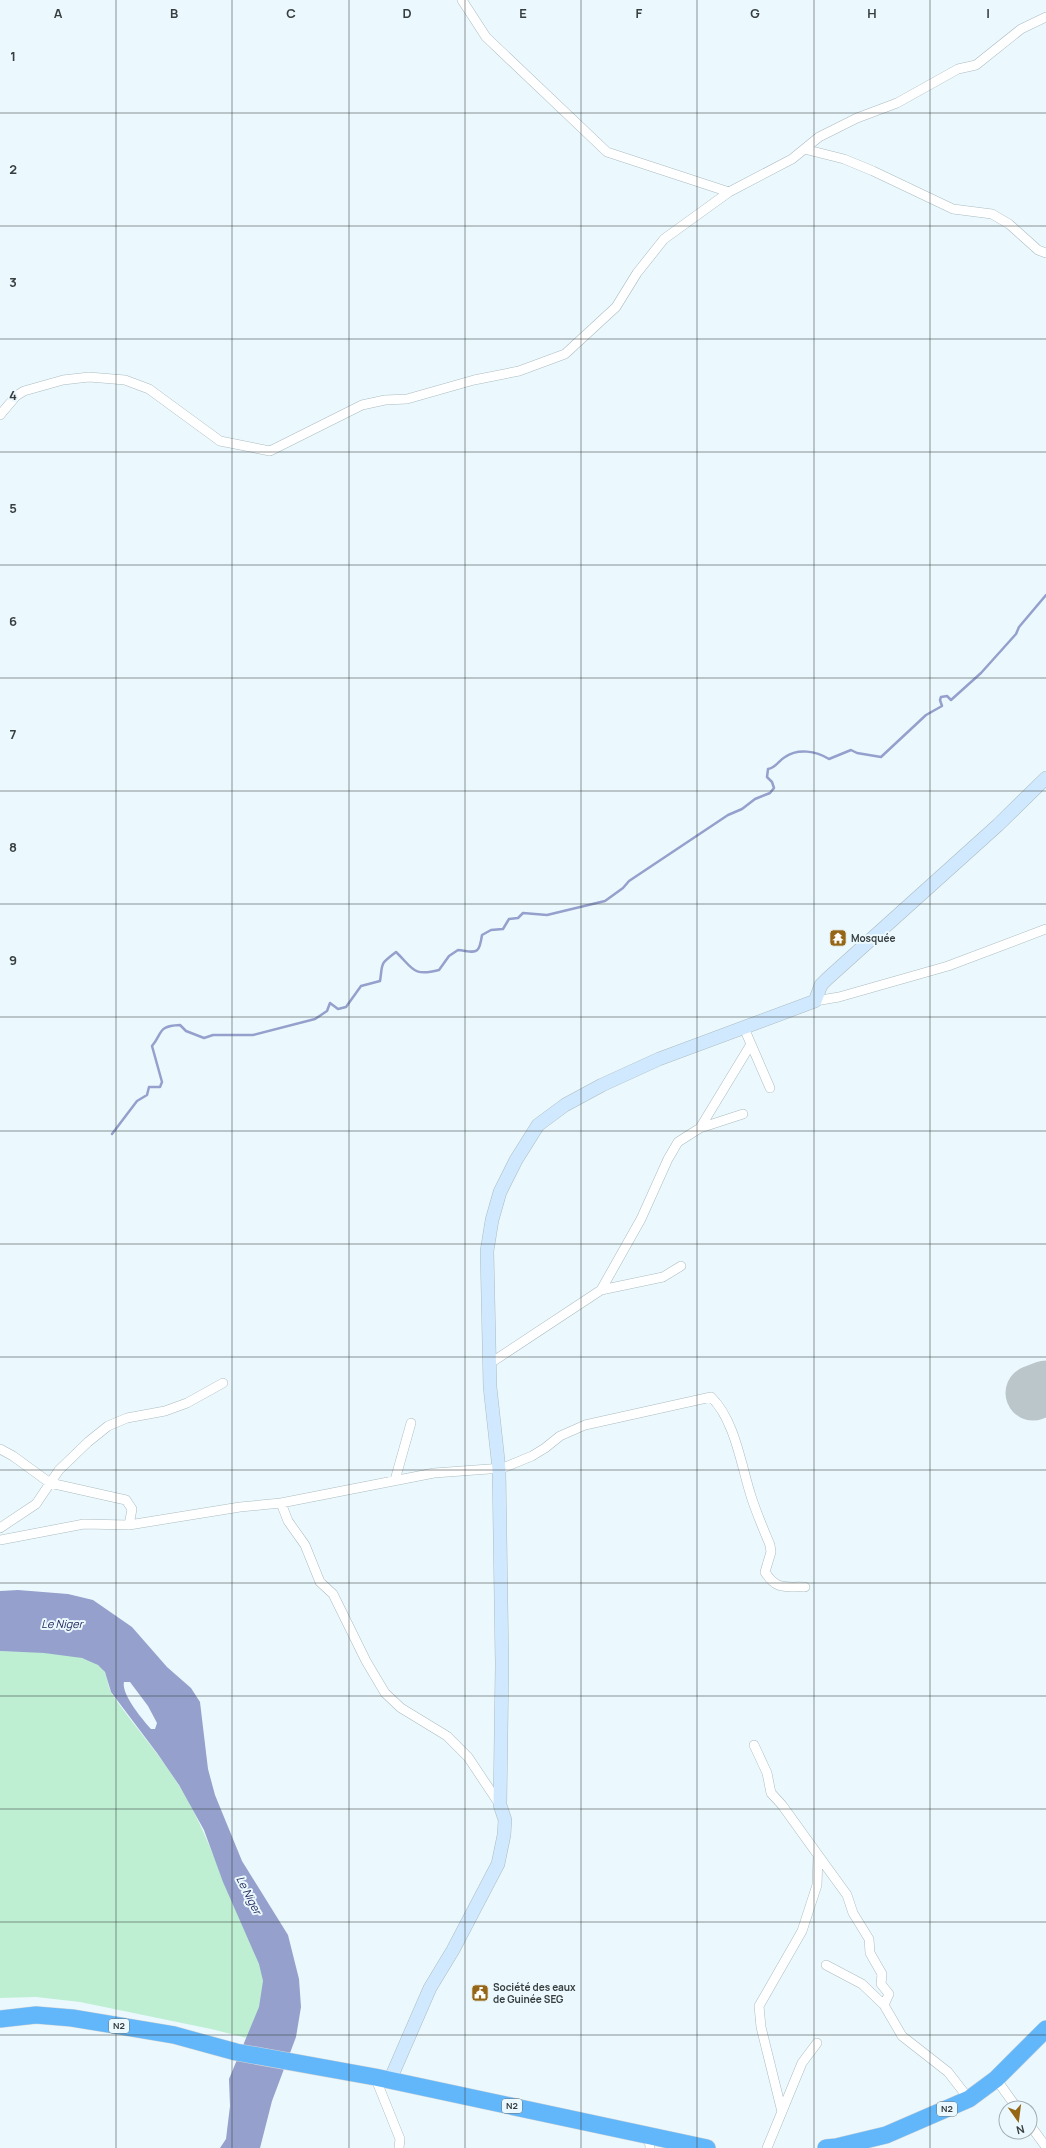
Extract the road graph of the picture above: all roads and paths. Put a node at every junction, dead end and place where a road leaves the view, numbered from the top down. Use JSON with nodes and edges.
{"nodes":[{"id":1,"x":462,"y":0,"type":"edge"},
{"id":2,"x":1046,"y":17,"type":"edge"},
{"id":3,"x":804,"y":149,"type":"junction"},
{"id":4,"x":729,"y":192,"type":"junction"},
{"id":5,"x":1046,"y":253,"type":"edge"},
{"id":6,"x":0,"y":416,"type":"edge"},
{"id":7,"x":1046,"y":778,"type":"edge"},
{"id":8,"x":1046,"y":929,"type":"edge"},
{"id":9,"x":814,"y":1002,"type":"junction"},
{"id":10,"x":744,"y":1028,"type":"junction"},
{"id":11,"x":751,"y":1044,"type":"junction"},
{"id":12,"x":770,"y":1088,"type":"dead end"},
{"id":13,"x":743,"y":1114,"type":"dead end"},
{"id":14,"x":700,"y":1128,"type":"junction"},
{"id":15,"x":681,"y":1266,"type":"dead end"},
{"id":16,"x":601,"y":1290,"type":"junction"},
{"id":17,"x":490,"y":1364,"type":"junction"},
{"id":18,"x":222,"y":1383,"type":"dead end"},
{"id":19,"x":411,"y":1422,"type":"dead end"},
{"id":20,"x":0,"y":1449,"type":"edge"},
{"id":21,"x":499,"y":1469,"type":"junction"},
{"id":22,"x":395,"y":1480,"type":"junction"},
{"id":23,"x":50,"y":1483,"type":"junction"},
{"id":24,"x":281,"y":1503,"type":"junction"},
{"id":25,"x":129,"y":1525,"type":"junction"},
{"id":26,"x":1,"y":1534,"type":"edge"},
{"id":27,"x":805,"y":1587,"type":"dead end"},
{"id":28,"x":754,"y":1744,"type":"dead end"},
{"id":29,"x":500,"y":1805,"type":"junction"},
{"id":30,"x":818,"y":1855,"type":"junction"},
{"id":31,"x":826,"y":1965,"type":"dead end"},
{"id":32,"x":884,"y":2005,"type":"junction"},
{"id":33,"x":0,"y":2019,"type":"edge"},
{"id":34,"x":1046,"y":2029,"type":"edge"},
{"id":35,"x":817,"y":2043,"type":"dead end"},
{"id":36,"x":383,"y":2078,"type":"junction"},
{"id":37,"x":996,"y":2079,"type":"junction"},
{"id":38,"x":969,"y":2099,"type":"junction"},
{"id":39,"x":1011,"y":2100,"type":"edge"},
{"id":40,"x":782,"y":2112,"type":"junction"},
{"id":41,"x":1038,"y":2136,"type":"edge"},
{"id":42,"x":650,"y":2142,"type":"edge"},
{"id":43,"x":686,"y":2146,"type":"edge"},
{"id":44,"x":1046,"y":2146,"type":"edge"},
{"id":45,"x":399,"y":2148,"type":"edge"},
{"id":46,"x":707,"y":2148,"type":"edge"},
{"id":47,"x":767,"y":2148,"type":"edge"},
{"id":48,"x":826,"y":2148,"type":"edge"}],
"edges":[{"from":1,"to":4,"type":"street"},
{"from":2,"to":3,"type":"street"},
{"from":3,"to":4,"type":"street"},
{"from":3,"to":5,"type":"street"},
{"from":4,"to":6,"type":"street"},
{"from":7,"to":9,"type":"street"},
{"from":8,"to":9,"type":"street"},
{"from":9,"to":10,"type":"street"},
{"from":10,"to":11,"type":"street"},
{"from":10,"to":17,"type":"street"},
{"from":11,"to":12,"type":"street"},
{"from":11,"to":14,"type":"street"},
{"from":13,"to":14,"type":"street"},
{"from":14,"to":16,"type":"street"},
{"from":15,"to":16,"type":"street"},
{"from":16,"to":17,"type":"street"},
{"from":17,"to":21,"type":"street"},
{"from":18,"to":23,"type":"street"},
{"from":19,"to":22,"type":"street"},
{"from":20,"to":23,"type":"street"},
{"from":21,"to":22,"type":"street"},
{"from":21,"to":27,"type":"street"},
{"from":21,"to":29,"type":"street"},
{"from":22,"to":24,"type":"street"},
{"from":23,"to":25,"type":"street"},
{"from":23,"to":26,"type":"street"},
{"from":24,"to":25,"type":"street"},
{"from":24,"to":29,"type":"street"},
{"from":25,"to":26,"type":"street"},
{"from":28,"to":30,"type":"street"},
{"from":29,"to":36,"type":"street"},
{"from":30,"to":32,"type":"street"},
{"from":30,"to":40,"type":"street"},
{"from":31,"to":32,"type":"street"},
{"from":32,"to":38,"type":"street"},
{"from":33,"to":36,"type":"highway","number":"N2"},
{"from":34,"to":37,"type":"highway","number":"N2"},
{"from":35,"to":40,"type":"street"},
{"from":36,"to":42,"type":"highway","number":"N2"},
{"from":36,"to":45,"type":"street"},
{"from":37,"to":38,"type":"highway","number":"N2"},
{"from":37,"to":39,"type":"street"},
{"from":38,"to":48,"type":"highway","number":"N2"},
{"from":40,"to":47,"type":"street"},
{"from":41,"to":44,"type":"street"},
{"from":42,"to":43,"type":"highway","number":"N2"},
{"from":43,"to":46,"type":"highway","number":"N2"}]}
